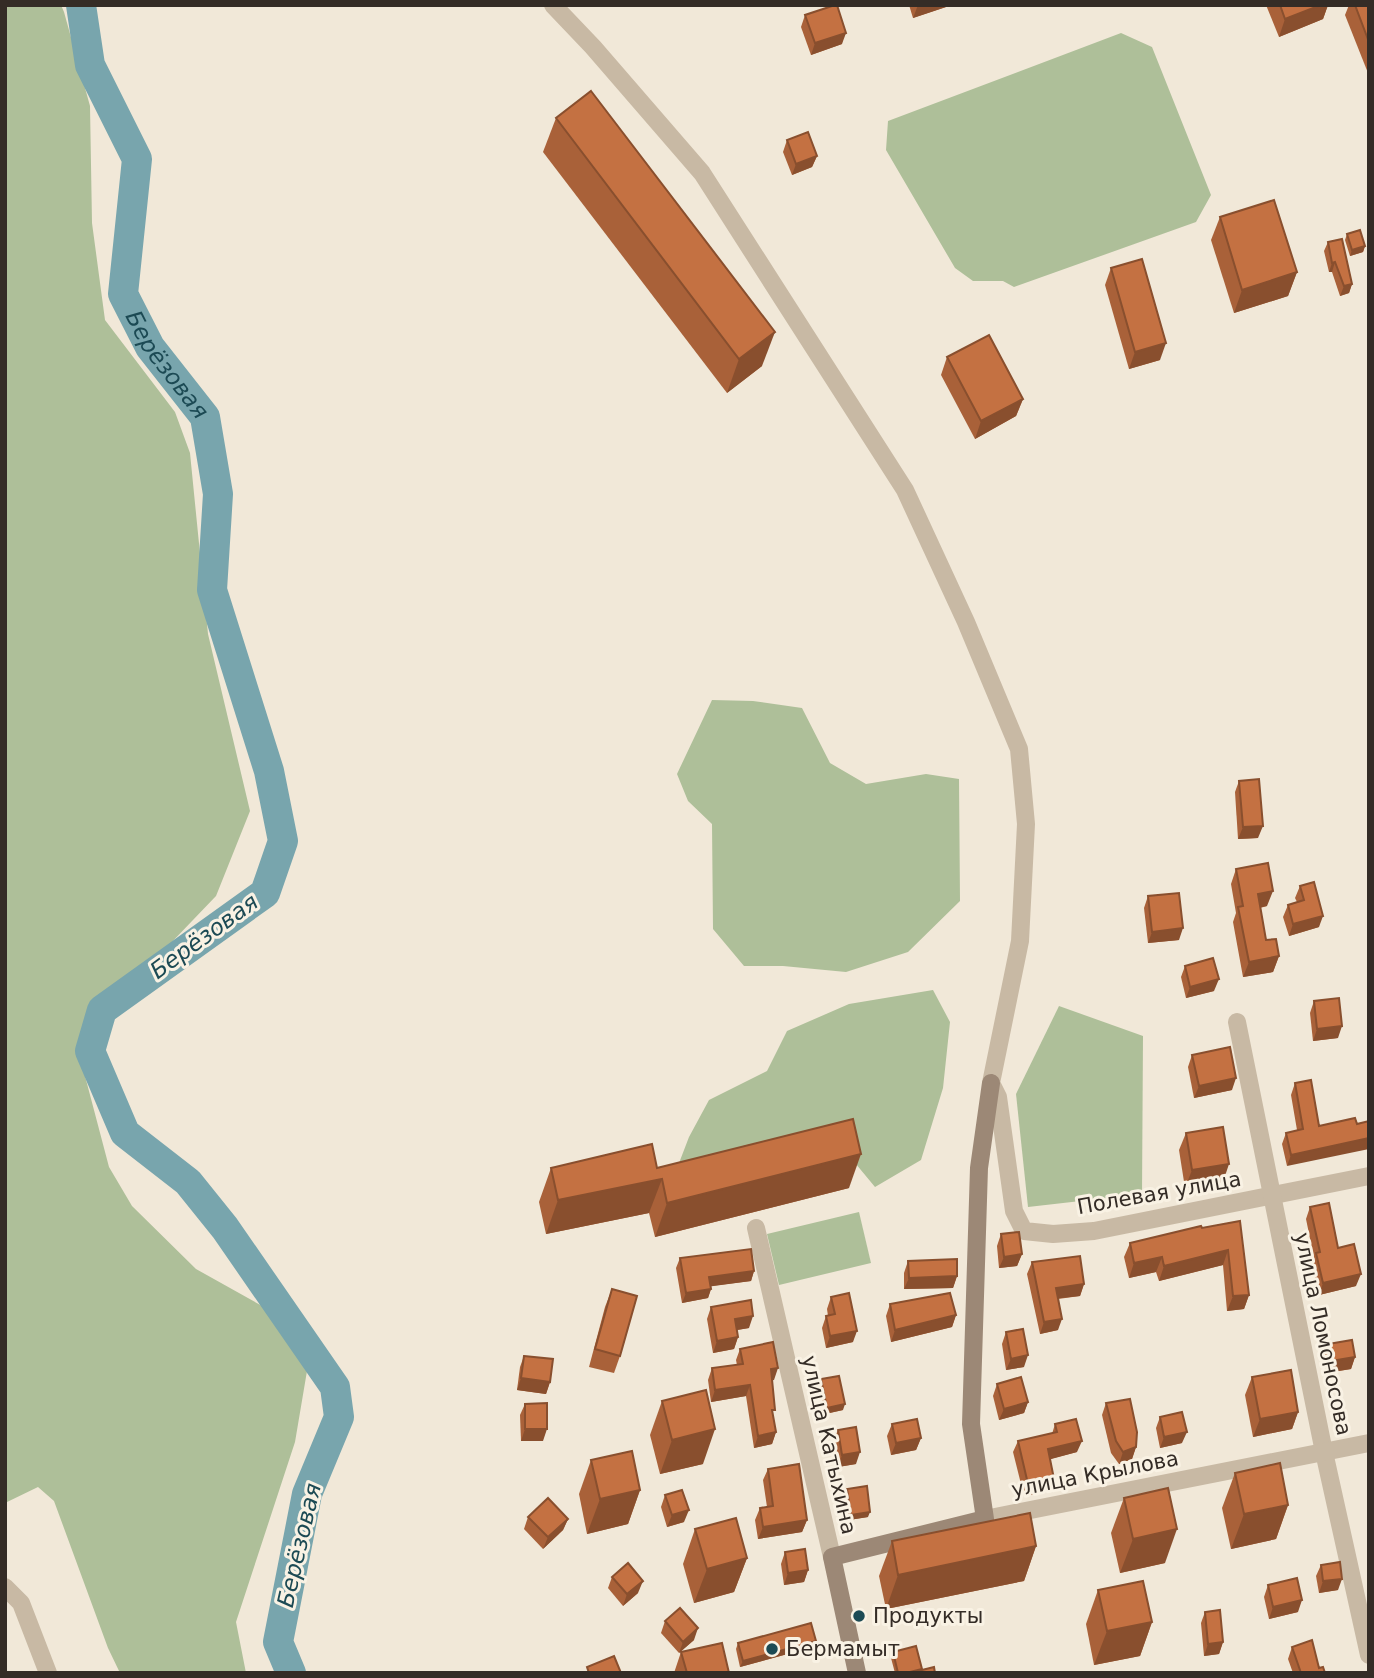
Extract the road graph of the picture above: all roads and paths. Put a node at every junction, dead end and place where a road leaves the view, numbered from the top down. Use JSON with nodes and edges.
{"nodes":[{"id":1,"x":553,"y":5,"type":"edge"},
{"id":2,"x":1237,"y":1022,"type":"dead end"},
{"id":3,"x":991,"y":1083,"type":"junction"},
{"id":4,"x":1369,"y":1176,"type":"edge"},
{"id":5,"x":1271,"y":1196,"type":"junction"},
{"id":6,"x":756,"y":1228,"type":"dead end"},
{"id":7,"x":1369,"y":1443,"type":"edge"},
{"id":8,"x":1324,"y":1452,"type":"junction"},
{"id":9,"x":985,"y":1519,"type":"junction"},
{"id":10,"x":832,"y":1557,"type":"junction"},
{"id":11,"x":5,"y":1587,"type":"edge"},
{"id":12,"x":1369,"y":1655,"type":"edge"},
{"id":13,"x":48,"y":1673,"type":"edge"},
{"id":14,"x":857,"y":1673,"type":"edge"}],
"edges":[{"from":1,"to":3,"type":"street"},
{"from":2,"to":5,"type":"street","name":"улица Ломоносова"},
{"from":3,"to":5,"type":"street","name":"Полевая улица"},
{"from":3,"to":9,"type":"street"},
{"from":4,"to":5,"type":"street","name":"Полевая улица"},
{"from":5,"to":8,"type":"street","name":"улица Ломоносова"},
{"from":6,"to":10,"type":"street","name":"улица Катыхина"},
{"from":7,"to":8,"type":"street","name":"улица Крылова"},
{"from":8,"to":9,"type":"street","name":"улица Крылова"},
{"from":8,"to":12,"type":"street","name":"улица Ломоносова"},
{"from":9,"to":10,"type":"street","name":"улица Крылова"},
{"from":10,"to":14,"type":"street","name":"улица Катыхина"},
{"from":11,"to":13,"type":"street"}]}
